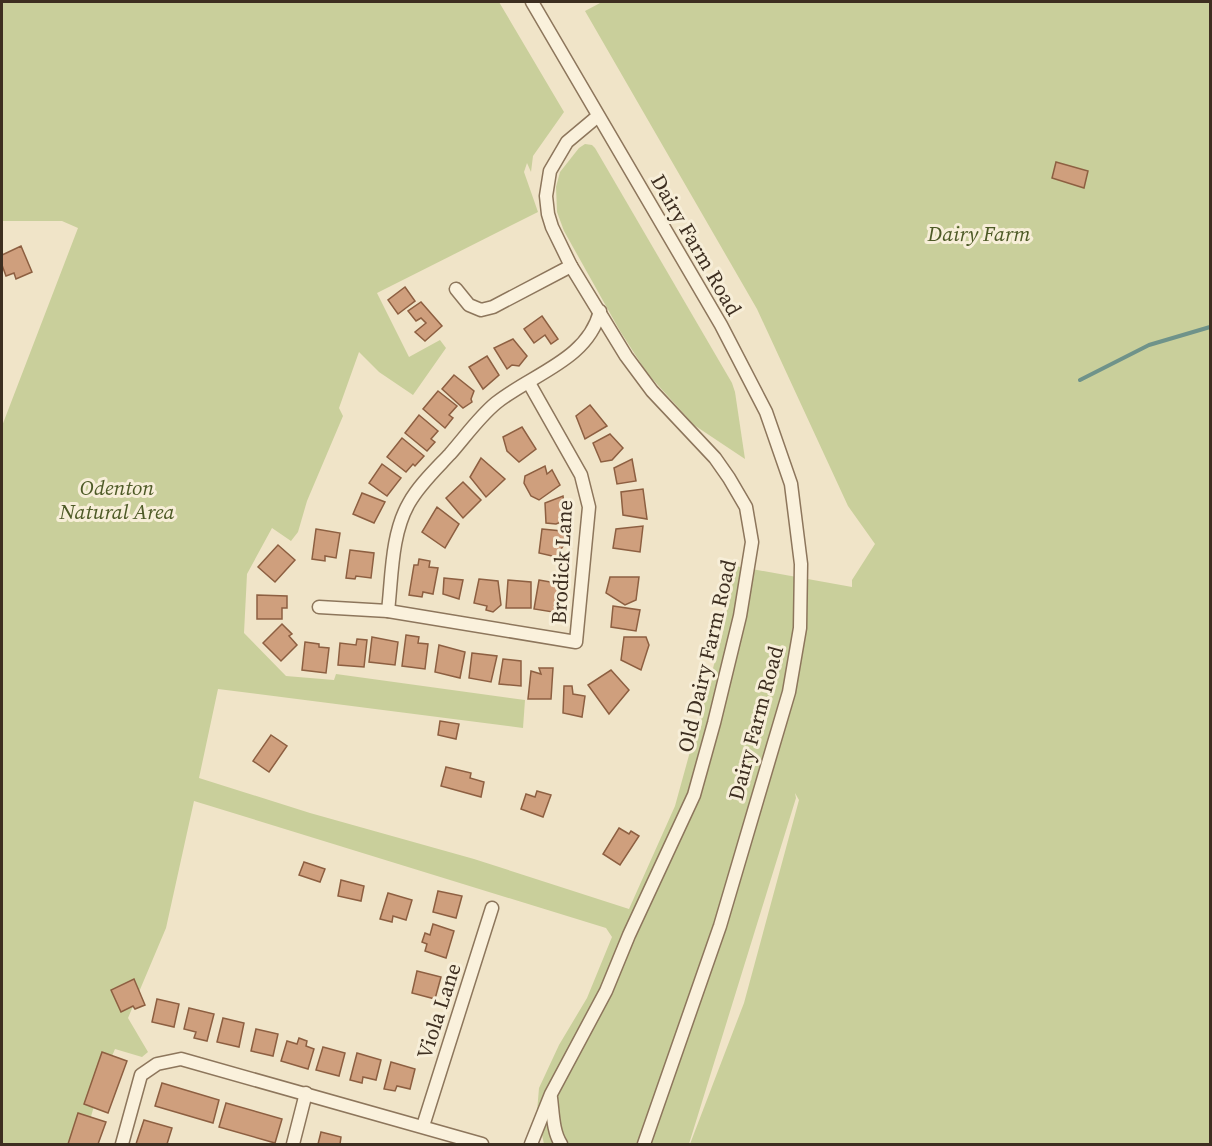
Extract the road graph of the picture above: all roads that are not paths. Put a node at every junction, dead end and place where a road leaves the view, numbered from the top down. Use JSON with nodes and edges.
{"nodes":[{"id":1,"x":532,"y":2,"type":"edge"},
{"id":2,"x":598,"y":116,"type":"junction"},
{"id":3,"x":571,"y":266,"type":"junction"},
{"id":4,"x":456,"y":289,"type":"dead end"},
{"id":5,"x":600,"y":311,"type":"junction"},
{"id":6,"x":529,"y":383,"type":"junction"},
{"id":7,"x":319,"y":607,"type":"dead end"},
{"id":8,"x":388,"y":611,"type":"junction"},
{"id":9,"x":492,"y":908,"type":"dead end"},
{"id":10,"x":306,"y":1093,"type":"junction"},
{"id":11,"x":551,"y":1094,"type":"junction"},
{"id":12,"x":423,"y":1126,"type":"junction"},
{"id":13,"x":122,"y":1144,"type":"edge"},
{"id":14,"x":293,"y":1144,"type":"edge"},
{"id":15,"x":482,"y":1144,"type":"edge"},
{"id":16,"x":531,"y":1144,"type":"edge"},
{"id":17,"x":561,"y":1144,"type":"edge"},
{"id":18,"x":644,"y":1144,"type":"edge"}],
"edges":[{"from":1,"to":2,"type":"street","name":"Dairy Farm Road"},
{"from":2,"to":3,"type":"street","name":"Old Dairy Farm Road"},
{"from":2,"to":18,"type":"street","name":"Dairy Farm Road"},
{"from":3,"to":4,"type":"street"},
{"from":3,"to":5,"type":"street","name":"Old Dairy Farm Road"},
{"from":5,"to":6,"type":"street"},
{"from":5,"to":11,"type":"street","name":"Old Dairy Farm Road"},
{"from":6,"to":8,"type":"street"},
{"from":6,"to":8,"type":"street","name":"Brodick Lane"},
{"from":7,"to":8,"type":"street","name":"Brodick Lane"},
{"from":9,"to":12,"type":"street","name":"Viola Lane"},
{"from":10,"to":12,"type":"street"},
{"from":10,"to":13,"type":"street"},
{"from":10,"to":14,"type":"street"},
{"from":11,"to":16,"type":"street","name":"Old Dairy Farm Road"},
{"from":11,"to":17,"type":"street"},
{"from":12,"to":15,"type":"street"}]}
